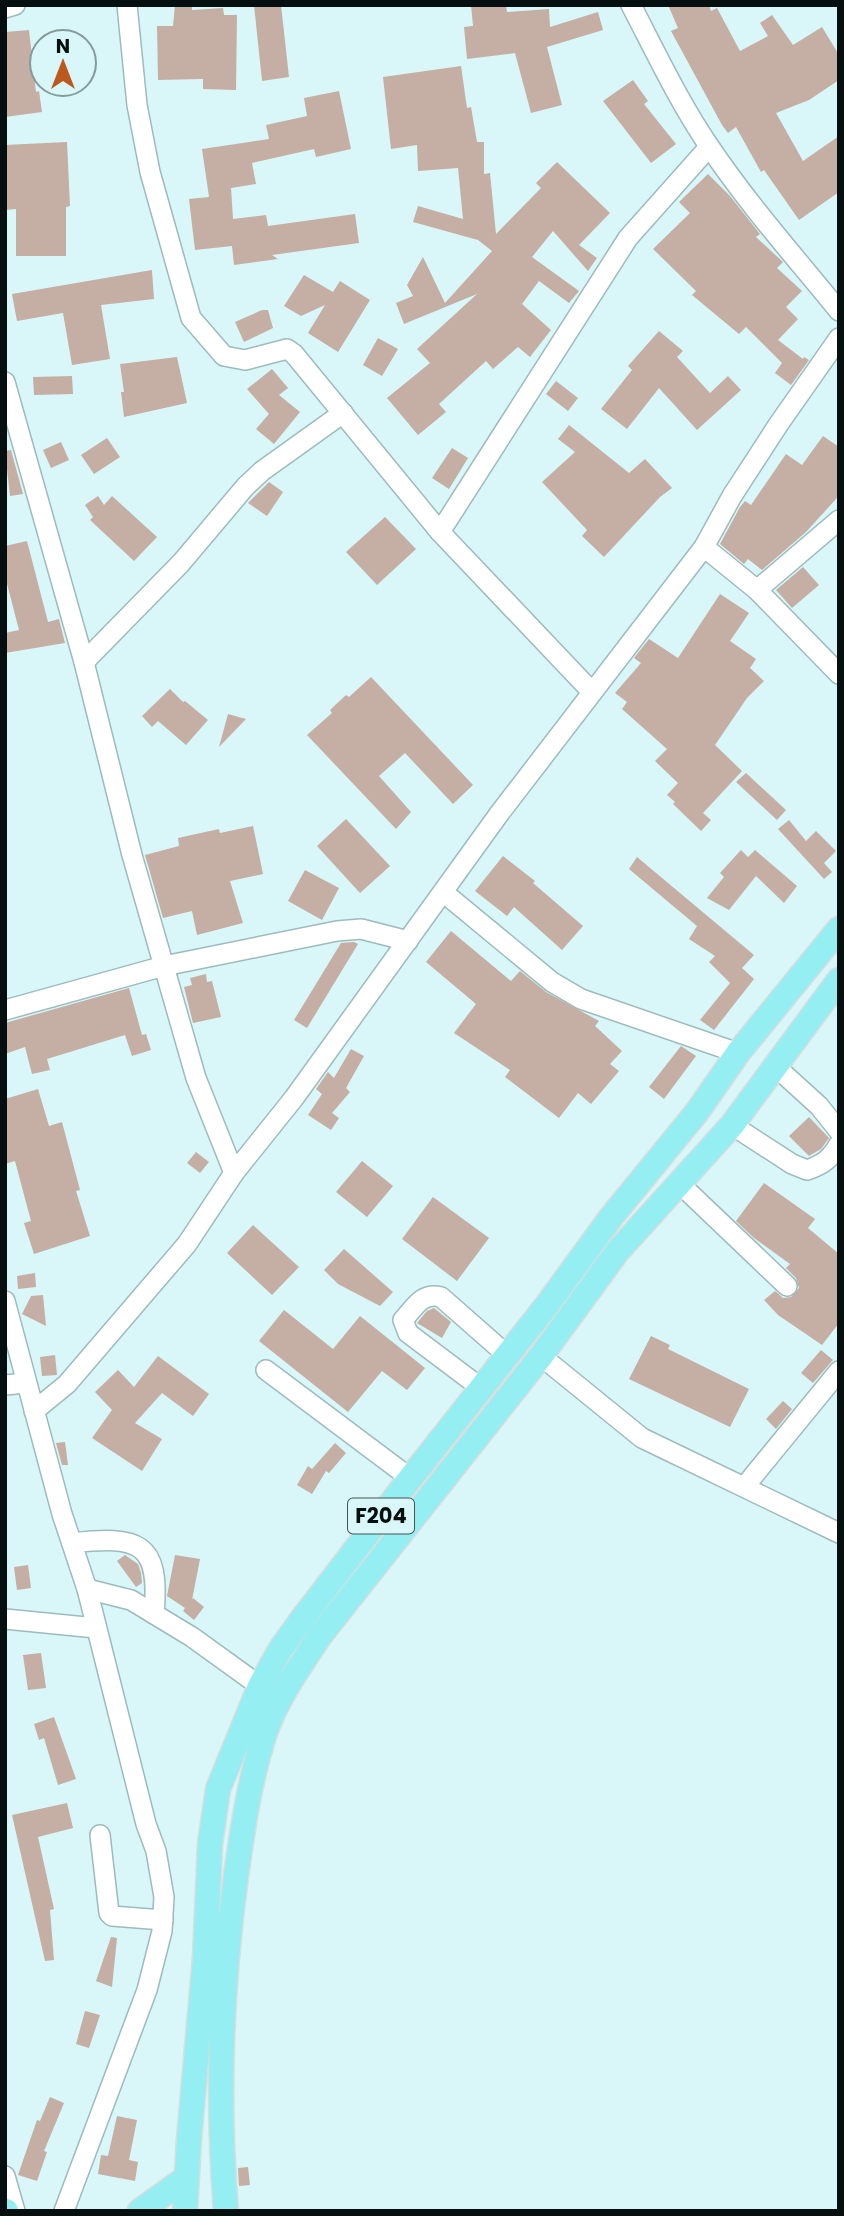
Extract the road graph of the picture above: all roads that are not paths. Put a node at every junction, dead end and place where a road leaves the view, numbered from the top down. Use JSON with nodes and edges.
{"nodes":[{"id":1,"x":15,"y":5,"type":"edge"},
{"id":2,"x":127,"y":5,"type":"edge"},
{"id":3,"x":631,"y":5,"type":"edge"},
{"id":4,"x":5,"y":8,"type":"edge"},
{"id":5,"x":709,"y":147,"type":"junction"},
{"id":6,"x":839,"y":311,"type":"edge"},
{"id":7,"x":839,"y":338,"type":"edge"},
{"id":8,"x":5,"y":382,"type":"edge"},
{"id":9,"x":343,"y":413,"type":"junction"},
{"id":10,"x":839,"y":520,"type":"edge"},
{"id":11,"x":440,"y":532,"type":"junction"},
{"id":12,"x":704,"y":547,"type":"junction"},
{"id":13,"x":757,"y":590,"type":"junction"},
{"id":14,"x":84,"y":662,"type":"junction"},
{"id":15,"x":839,"y":674,"type":"edge"},
{"id":16,"x":592,"y":692,"type":"junction"},
{"id":17,"x":443,"y":892,"type":"junction"},
{"id":18,"x":839,"y":929,"type":"edge"},
{"id":19,"x":408,"y":941,"type":"junction"},
{"id":20,"x":164,"y":966,"type":"junction"},
{"id":21,"x":839,"y":980,"type":"edge"},
{"id":22,"x":5,"y":1010,"type":"edge"},
{"id":23,"x":738,"y":1053,"type":"junction"},
{"id":24,"x":775,"y":1066,"type":"junction"},
{"id":25,"x":732,"y":1125,"type":"junction"},
{"id":26,"x":839,"y":1131,"type":"edge"},
{"id":27,"x":839,"y":1144,"type":"edge"},
{"id":28,"x":234,"y":1173,"type":"junction"},
{"id":29,"x":679,"y":1183,"type":"junction"},
{"id":30,"x":787,"y":1286,"type":"dead end"},
{"id":31,"x":5,"y":1301,"type":"edge"},
{"id":32,"x":507,"y":1355,"type":"junction"},
{"id":33,"x":541,"y":1356,"type":"junction"},
{"id":34,"x":266,"y":1370,"type":"dead end"},
{"id":35,"x":839,"y":1371,"type":"edge"},
{"id":36,"x":26,"y":1383,"type":"junction"},
{"id":37,"x":5,"y":1385,"type":"edge"},
{"id":38,"x":481,"y":1388,"type":"junction"},
{"id":39,"x":34,"y":1411,"type":"junction"},
{"id":40,"x":410,"y":1478,"type":"junction"},
{"id":41,"x":744,"y":1486,"type":"junction"},
{"id":42,"x":839,"y":1533,"type":"edge"},
{"id":43,"x":72,"y":1543,"type":"junction"},
{"id":44,"x":86,"y":1589,"type":"junction"},
{"id":45,"x":154,"y":1614,"type":"junction"},
{"id":46,"x":5,"y":1619,"type":"edge"},
{"id":47,"x":96,"y":1629,"type":"junction"},
{"id":48,"x":260,"y":1686,"type":"junction"},
{"id":49,"x":100,"y":1835,"type":"dead end"},
{"id":50,"x":163,"y":1920,"type":"junction"},
{"id":51,"x":5,"y":2176,"type":"edge"},
{"id":52,"x":186,"y":2178,"type":"junction"},
{"id":53,"x":15,"y":2211,"type":"edge"},
{"id":54,"x":64,"y":2211,"type":"edge"},
{"id":55,"x":140,"y":2211,"type":"edge"},
{"id":56,"x":185,"y":2211,"type":"edge"},
{"id":57,"x":226,"y":2211,"type":"edge"}],
"edges":[{"from":1,"to":4,"type":"street"},
{"from":2,"to":9,"type":"street"},
{"from":3,"to":5,"type":"street"},
{"from":5,"to":6,"type":"street"},
{"from":5,"to":11,"type":"street"},
{"from":7,"to":12,"type":"street"},
{"from":8,"to":14,"type":"street"},
{"from":9,"to":11,"type":"street"},
{"from":9,"to":14,"type":"street"},
{"from":10,"to":13,"type":"street"},
{"from":11,"to":16,"type":"street"},
{"from":12,"to":13,"type":"street"},
{"from":12,"to":16,"type":"street"},
{"from":13,"to":15,"type":"street"},
{"from":14,"to":20,"type":"street"},
{"from":16,"to":17,"type":"street"},
{"from":17,"to":19,"type":"street"},
{"from":17,"to":23,"type":"street"},
{"from":18,"to":23,"type":"main road","number":"F204"},
{"from":19,"to":20,"type":"street"},
{"from":19,"to":28,"type":"street"},
{"from":20,"to":22,"type":"street"},
{"from":20,"to":28,"type":"street"},
{"from":21,"to":24,"type":"main road","number":"F204"},
{"from":23,"to":32,"type":"main road","number":"F204"},
{"from":24,"to":25,"type":"main road","number":"F204"},
{"from":24,"to":26,"type":"street"},
{"from":25,"to":27,"type":"street"},
{"from":25,"to":29,"type":"main road","number":"F204"},
{"from":28,"to":39,"type":"street"},
{"from":29,"to":30,"type":"street"},
{"from":29,"to":33,"type":"main road","number":"F204"},
{"from":31,"to":36,"type":"street"},
{"from":32,"to":38,"type":"main road","number":"F204"},
{"from":32,"to":38,"type":"street"},
{"from":33,"to":41,"type":"street"},
{"from":33,"to":57,"type":"main road","number":"F204"},
{"from":34,"to":40,"type":"street"},
{"from":35,"to":41,"type":"street"},
{"from":36,"to":37,"type":"street"},
{"from":36,"to":39,"type":"street"},
{"from":38,"to":40,"type":"main road","number":"F204"},
{"from":39,"to":43,"type":"street"},
{"from":40,"to":48,"type":"main road","number":"F204"},
{"from":41,"to":42,"type":"street"},
{"from":43,"to":44,"type":"street"},
{"from":43,"to":45,"type":"street"},
{"from":44,"to":45,"type":"street"},
{"from":44,"to":47,"type":"street"},
{"from":45,"to":48,"type":"street"},
{"from":46,"to":47,"type":"street"},
{"from":47,"to":50,"type":"street"},
{"from":48,"to":52,"type":"main road","number":"F204"},
{"from":49,"to":50,"type":"street"},
{"from":50,"to":54,"type":"street"},
{"from":51,"to":53,"type":"street"},
{"from":52,"to":55,"type":"main road"},
{"from":52,"to":56,"type":"main road","number":"F204"}]}
